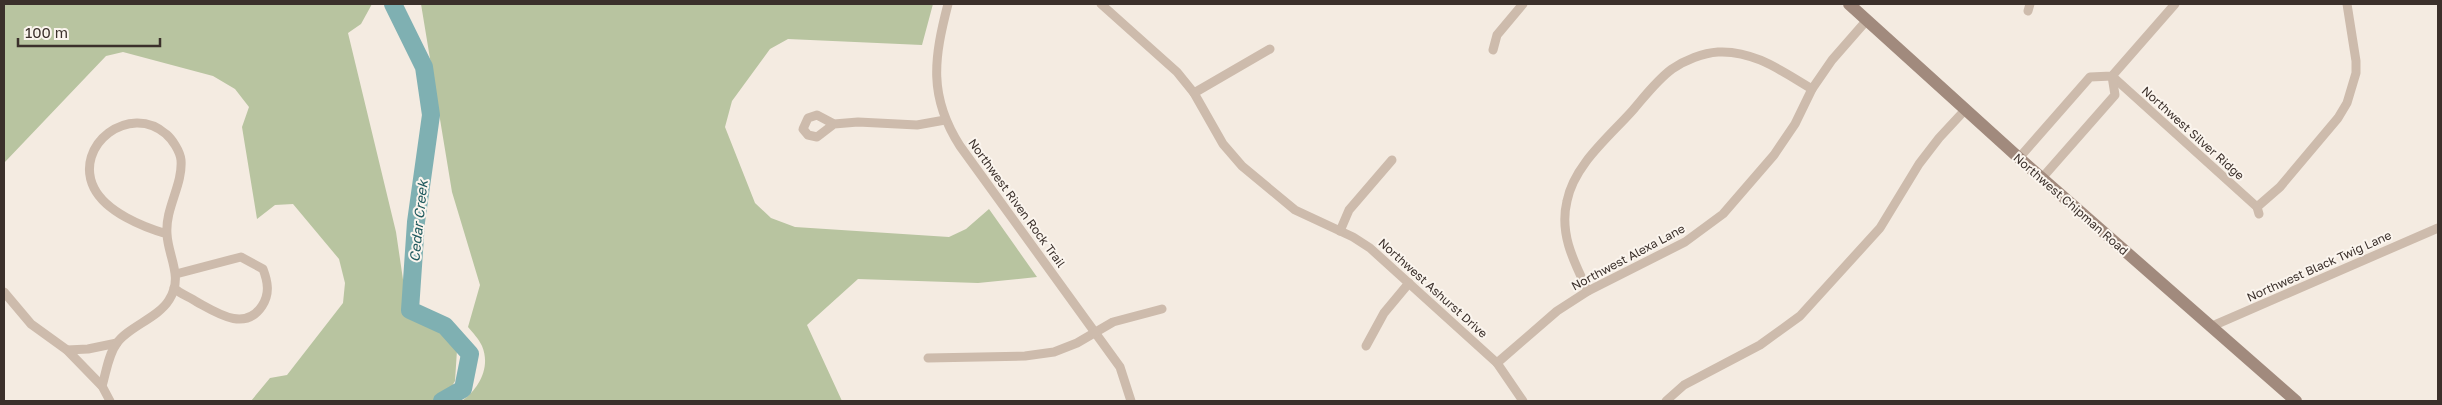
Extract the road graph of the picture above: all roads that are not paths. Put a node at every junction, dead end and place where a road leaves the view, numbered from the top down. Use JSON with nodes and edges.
{"nodes":[{"id":1,"x":948,"y":4,"type":"edge"},
{"id":2,"x":1101,"y":4,"type":"edge"},
{"id":3,"x":1523,"y":4,"type":"edge"},
{"id":4,"x":1849,"y":4,"type":"edge"},
{"id":5,"x":2175,"y":4,"type":"edge"},
{"id":6,"x":2347,"y":4,"type":"edge"},
{"id":7,"x":1867,"y":20,"type":"junction"},
{"id":8,"x":1270,"y":49,"type":"dead end"},
{"id":9,"x":1493,"y":50,"type":"dead end"},
{"id":10,"x":2112,"y":76,"type":"junction"},
{"id":11,"x":1812,"y":89,"type":"junction"},
{"id":12,"x":1194,"y":93,"type":"junction"},
{"id":13,"x":1965,"y":110,"type":"junction"},
{"id":14,"x":945,"y":120,"type":"junction"},
{"id":15,"x":834,"y":124,"type":"dead end"},
{"id":16,"x":2019,"y":158,"type":"junction"},
{"id":17,"x":1392,"y":160,"type":"dead end"},
{"id":18,"x":2042,"y":178,"type":"junction"},
{"id":19,"x":2438,"y":228,"type":"edge"},
{"id":20,"x":1340,"y":231,"type":"junction"},
{"id":21,"x":166,"y":234,"type":"junction"},
{"id":22,"x":176,"y":274,"type":"junction"},
{"id":23,"x":1409,"y":284,"type":"junction"},
{"id":24,"x":174,"y":288,"type":"junction"},
{"id":25,"x":4,"y":292,"type":"edge"},
{"id":26,"x":1588,"y":292,"type":"junction"},
{"id":27,"x":1162,"y":309,"type":"dead end"},
{"id":28,"x":2210,"y":327,"type":"junction"},
{"id":29,"x":1095,"y":333,"type":"junction"},
{"id":30,"x":117,"y":342,"type":"junction"},
{"id":31,"x":1366,"y":346,"type":"dead end"},
{"id":32,"x":67,"y":350,"type":"junction"},
{"id":33,"x":928,"y":358,"type":"dead end"},
{"id":34,"x":1497,"y":363,"type":"junction"},
{"id":35,"x":102,"y":386,"type":"junction"},
{"id":36,"x":110,"y":401,"type":"edge"},
{"id":37,"x":1131,"y":401,"type":"edge"},
{"id":38,"x":1523,"y":401,"type":"edge"},
{"id":39,"x":1666,"y":401,"type":"edge"},
{"id":40,"x":2296,"y":401,"type":"edge"}],
"edges":[{"from":1,"to":14,"type":"street","name":"Northwest Riven Rock Trail"},
{"from":2,"to":12,"type":"street","name":"Northwest Ashurst Drive"},
{"from":3,"to":9,"type":"street"},
{"from":4,"to":7,"type":"main road","name":"Northwest Chipman Road"},
{"from":5,"to":10,"type":"street"},
{"from":6,"to":10,"type":"street","name":"Northwest Silver Ridge"},
{"from":7,"to":11,"type":"street","name":"Northwest Alexa Lane"},
{"from":7,"to":13,"type":"main road","name":"Northwest Chipman Road"},
{"from":8,"to":12,"type":"street"},
{"from":10,"to":16,"type":"street"},
{"from":10,"to":18,"type":"street"},
{"from":11,"to":26,"type":"street","name":"Northwest Alexa Lane"},
{"from":11,"to":26,"type":"street"},
{"from":12,"to":20,"type":"street","name":"Northwest Ashurst Drive"},
{"from":13,"to":16,"type":"main road","name":"Northwest Chipman Road"},
{"from":13,"to":39,"type":"street"},
{"from":14,"to":15,"type":"street"},
{"from":14,"to":29,"type":"street","name":"Northwest Riven Rock Trail"},
{"from":16,"to":18,"type":"main road","name":"Northwest Chipman Road"},
{"from":17,"to":20,"type":"street"},
{"from":18,"to":28,"type":"main road","name":"Northwest Chipman Road"},
{"from":19,"to":28,"type":"street","name":"Northwest Black Twig Lane"},
{"from":20,"to":23,"type":"street","name":"Northwest Ashurst Drive"},
{"from":21,"to":21,"type":"street"},
{"from":21,"to":22,"type":"street"},
{"from":22,"to":24,"type":"street"},
{"from":22,"to":24,"type":"street"},
{"from":23,"to":31,"type":"street"},
{"from":23,"to":34,"type":"street","name":"Northwest Ashurst Drive"},
{"from":24,"to":30,"type":"street"},
{"from":25,"to":32,"type":"street"},
{"from":26,"to":34,"type":"street","name":"Northwest Alexa Lane"},
{"from":27,"to":29,"type":"street"},
{"from":28,"to":40,"type":"main road","name":"Northwest Chipman Road"},
{"from":29,"to":33,"type":"street"},
{"from":29,"to":37,"type":"street","name":"Northwest Riven Rock Trail"},
{"from":30,"to":32,"type":"street"},
{"from":30,"to":35,"type":"street"},
{"from":32,"to":35,"type":"street"},
{"from":34,"to":38,"type":"street","name":"Northwest Ashurst Drive"},
{"from":35,"to":36,"type":"street"}]}
